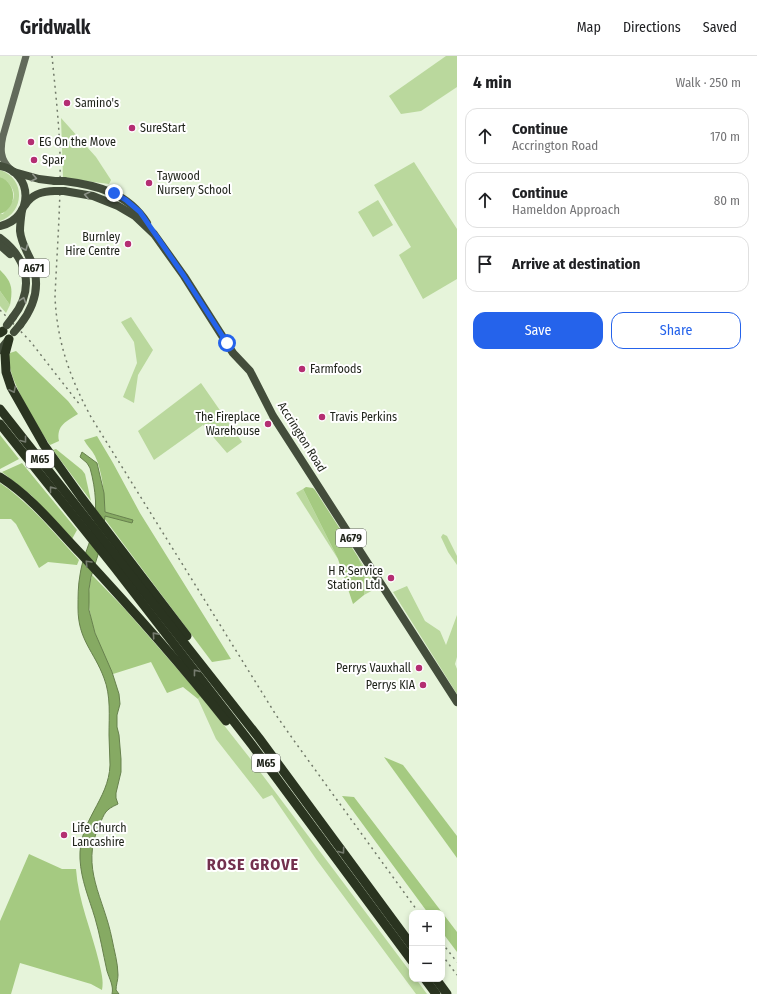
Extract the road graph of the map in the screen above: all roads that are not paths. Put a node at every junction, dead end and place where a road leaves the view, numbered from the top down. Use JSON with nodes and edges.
{"nodes":[{"id":1,"x":26,"y":56,"type":"edge"},
{"id":2,"x":1,"y":139,"type":"edge"},
{"id":3,"x":0,"y":166,"type":"edge"},
{"id":4,"x":12,"y":170,"type":"junction"},
{"id":5,"x":23,"y":209,"type":"junction"},
{"id":6,"x":0,"y":226,"type":"edge"},
{"id":7,"x":154,"y":234,"type":"junction"},
{"id":8,"x":0,"y":238,"type":"edge"},
{"id":9,"x":0,"y":245,"type":"edge"},
{"id":10,"x":26,"y":281,"type":"junction"},
{"id":11,"x":6,"y":332,"type":"edge"},
{"id":12,"x":0,"y":350,"type":"edge"},
{"id":13,"x":0,"y":409,"type":"edge"},
{"id":14,"x":0,"y":424,"type":"edge"},
{"id":15,"x":0,"y":477,"type":"edge"},
{"id":16,"x":457,"y":702,"type":"edge"},
{"id":17,"x":319,"y":819,"type":"junction"},
{"id":18,"x":409,"y":942,"type":"edge"},
{"id":19,"x":409,"y":958,"type":"edge"},
{"id":20,"x":409,"y":959,"type":"edge"},
{"id":21,"x":427,"y":982,"type":"edge"},
{"id":22,"x":438,"y":982,"type":"edge"},
{"id":23,"x":436,"y":994,"type":"edge"},
{"id":24,"x":447,"y":994,"type":"edge"}],
"edges":[{"from":1,"to":2,"type":"main road"},
{"from":2,"to":4,"type":"main road"},
{"from":3,"to":4,"type":"main road"},
{"from":4,"to":5,"type":"main road"},
{"from":4,"to":7,"type":"main road","number":"A679","one_way":true,"bridge":true},
{"from":5,"to":6,"type":"main road"},
{"from":7,"to":5,"type":"main road","name":"Accrington Road","number":"A679","one_way":true,"bridge":true},
{"from":5,"to":11,"type":"main road","number":"A671","one_way":true,"bridge":true},
{"from":7,"to":16,"type":"main road","name":"Accrington Road","number":"A679"},
{"from":8,"to":10,"type":"main road","number":"A671"},
{"from":9,"to":10,"type":"main road"},
{"from":11,"to":10,"type":"main road","number":"A671","one_way":true,"bridge":true},
{"from":11,"to":12,"type":"main road","number":"A671"},
{"from":11,"to":17,"type":"highway","one_way":true},
{"from":13,"to":17,"type":"highway","number":"M65","one_way":true},
{"from":19,"to":14,"type":"highway","number":"M65","one_way":true},
{"from":20,"to":15,"type":"highway","one_way":true},
{"from":17,"to":18,"type":"highway","number":"M65","one_way":true},
{"from":21,"to":23,"type":"highway"},
{"from":22,"to":24,"type":"highway"}]}
